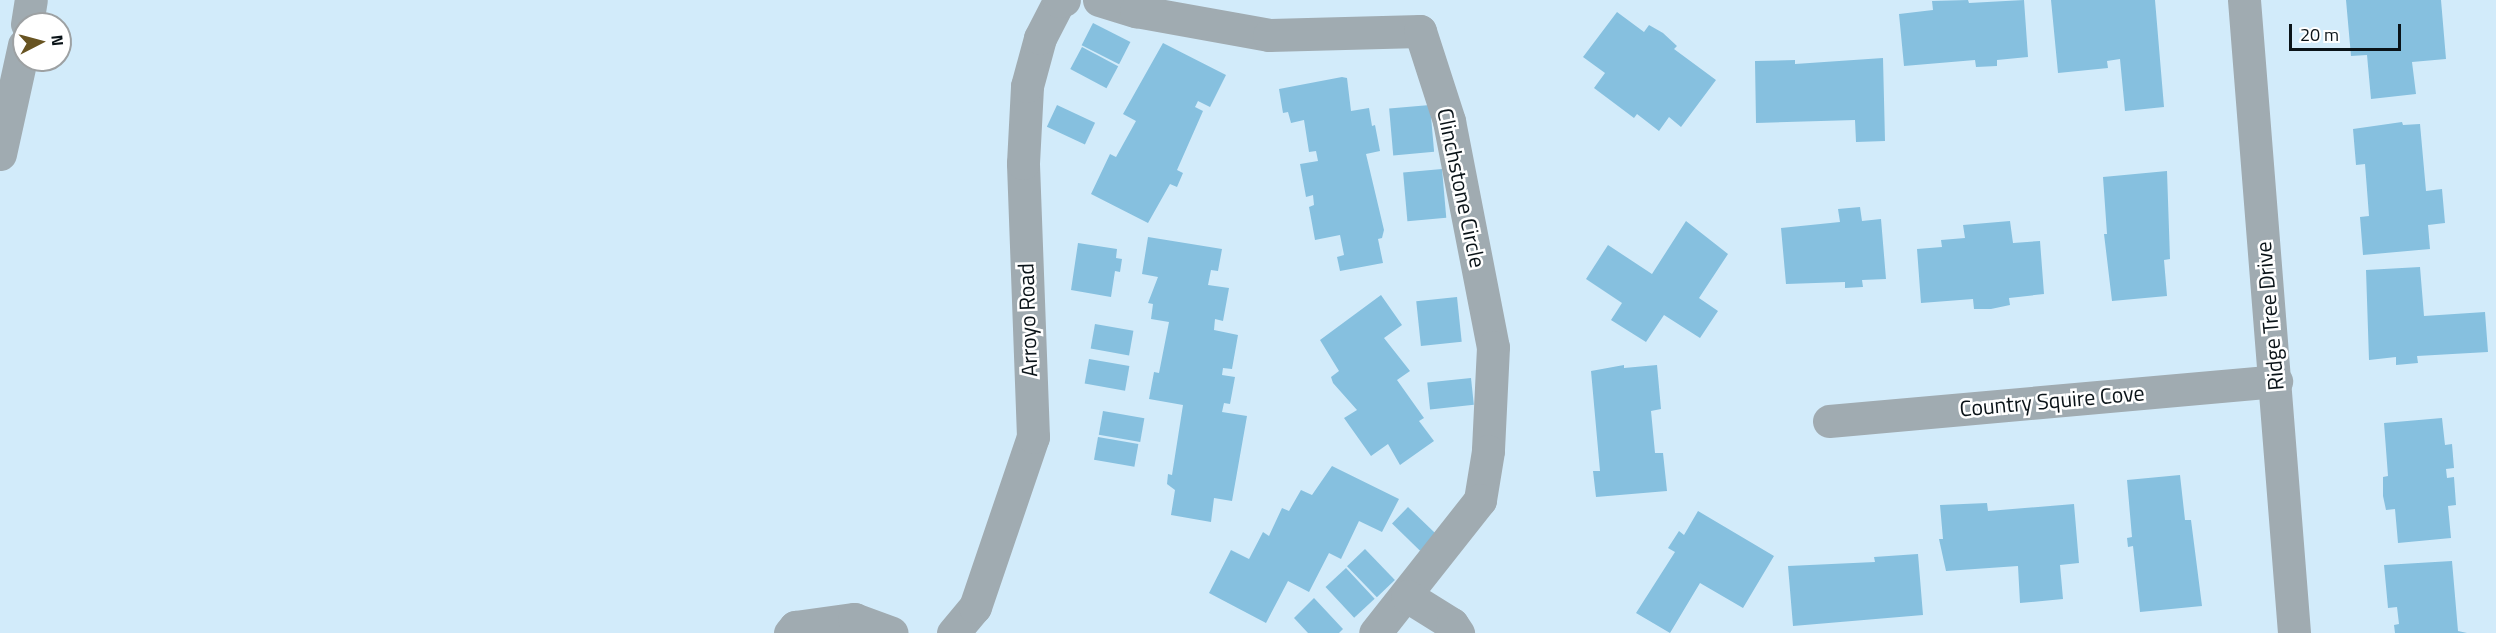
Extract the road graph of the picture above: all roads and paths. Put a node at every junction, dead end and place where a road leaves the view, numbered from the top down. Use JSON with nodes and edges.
{"nodes":[{"id":1,"x":1064,"y":0,"type":"edge"},
{"id":2,"x":1099,"y":0,"type":"edge"},
{"id":3,"x":2244,"y":0,"type":"edge"},
{"id":4,"x":18,"y":72,"type":"edge"},
{"id":5,"x":0,"y":154,"type":"edge"},
{"id":6,"x":2276,"y":381,"type":"junction"},
{"id":7,"x":1828,"y":421,"type":"dead end"},
{"id":8,"x":1407,"y":596,"type":"junction"},
{"id":9,"x":790,"y":633,"type":"edge"},
{"id":10,"x":892,"y":633,"type":"edge"},
{"id":11,"x":953,"y":633,"type":"edge"},
{"id":12,"x":1375,"y":633,"type":"edge"},
{"id":13,"x":1458,"y":633,"type":"edge"},
{"id":14,"x":2294,"y":633,"type":"edge"}],
"edges":[{"from":1,"to":11,"type":"street","name":"Arroyo Road"},
{"from":2,"to":8,"type":"street","name":"Clinchstone Circle"},
{"from":3,"to":6,"type":"street","name":"Ridge Tree Drive"},
{"from":4,"to":5,"type":"street"},
{"from":6,"to":7,"type":"street","name":"Country Squire Cove"},
{"from":6,"to":14,"type":"street","name":"Ridge Tree Drive"},
{"from":8,"to":12,"type":"street","name":"Clinchstone Circle"},
{"from":8,"to":13,"type":"street"},
{"from":9,"to":10,"type":"street"}]}
